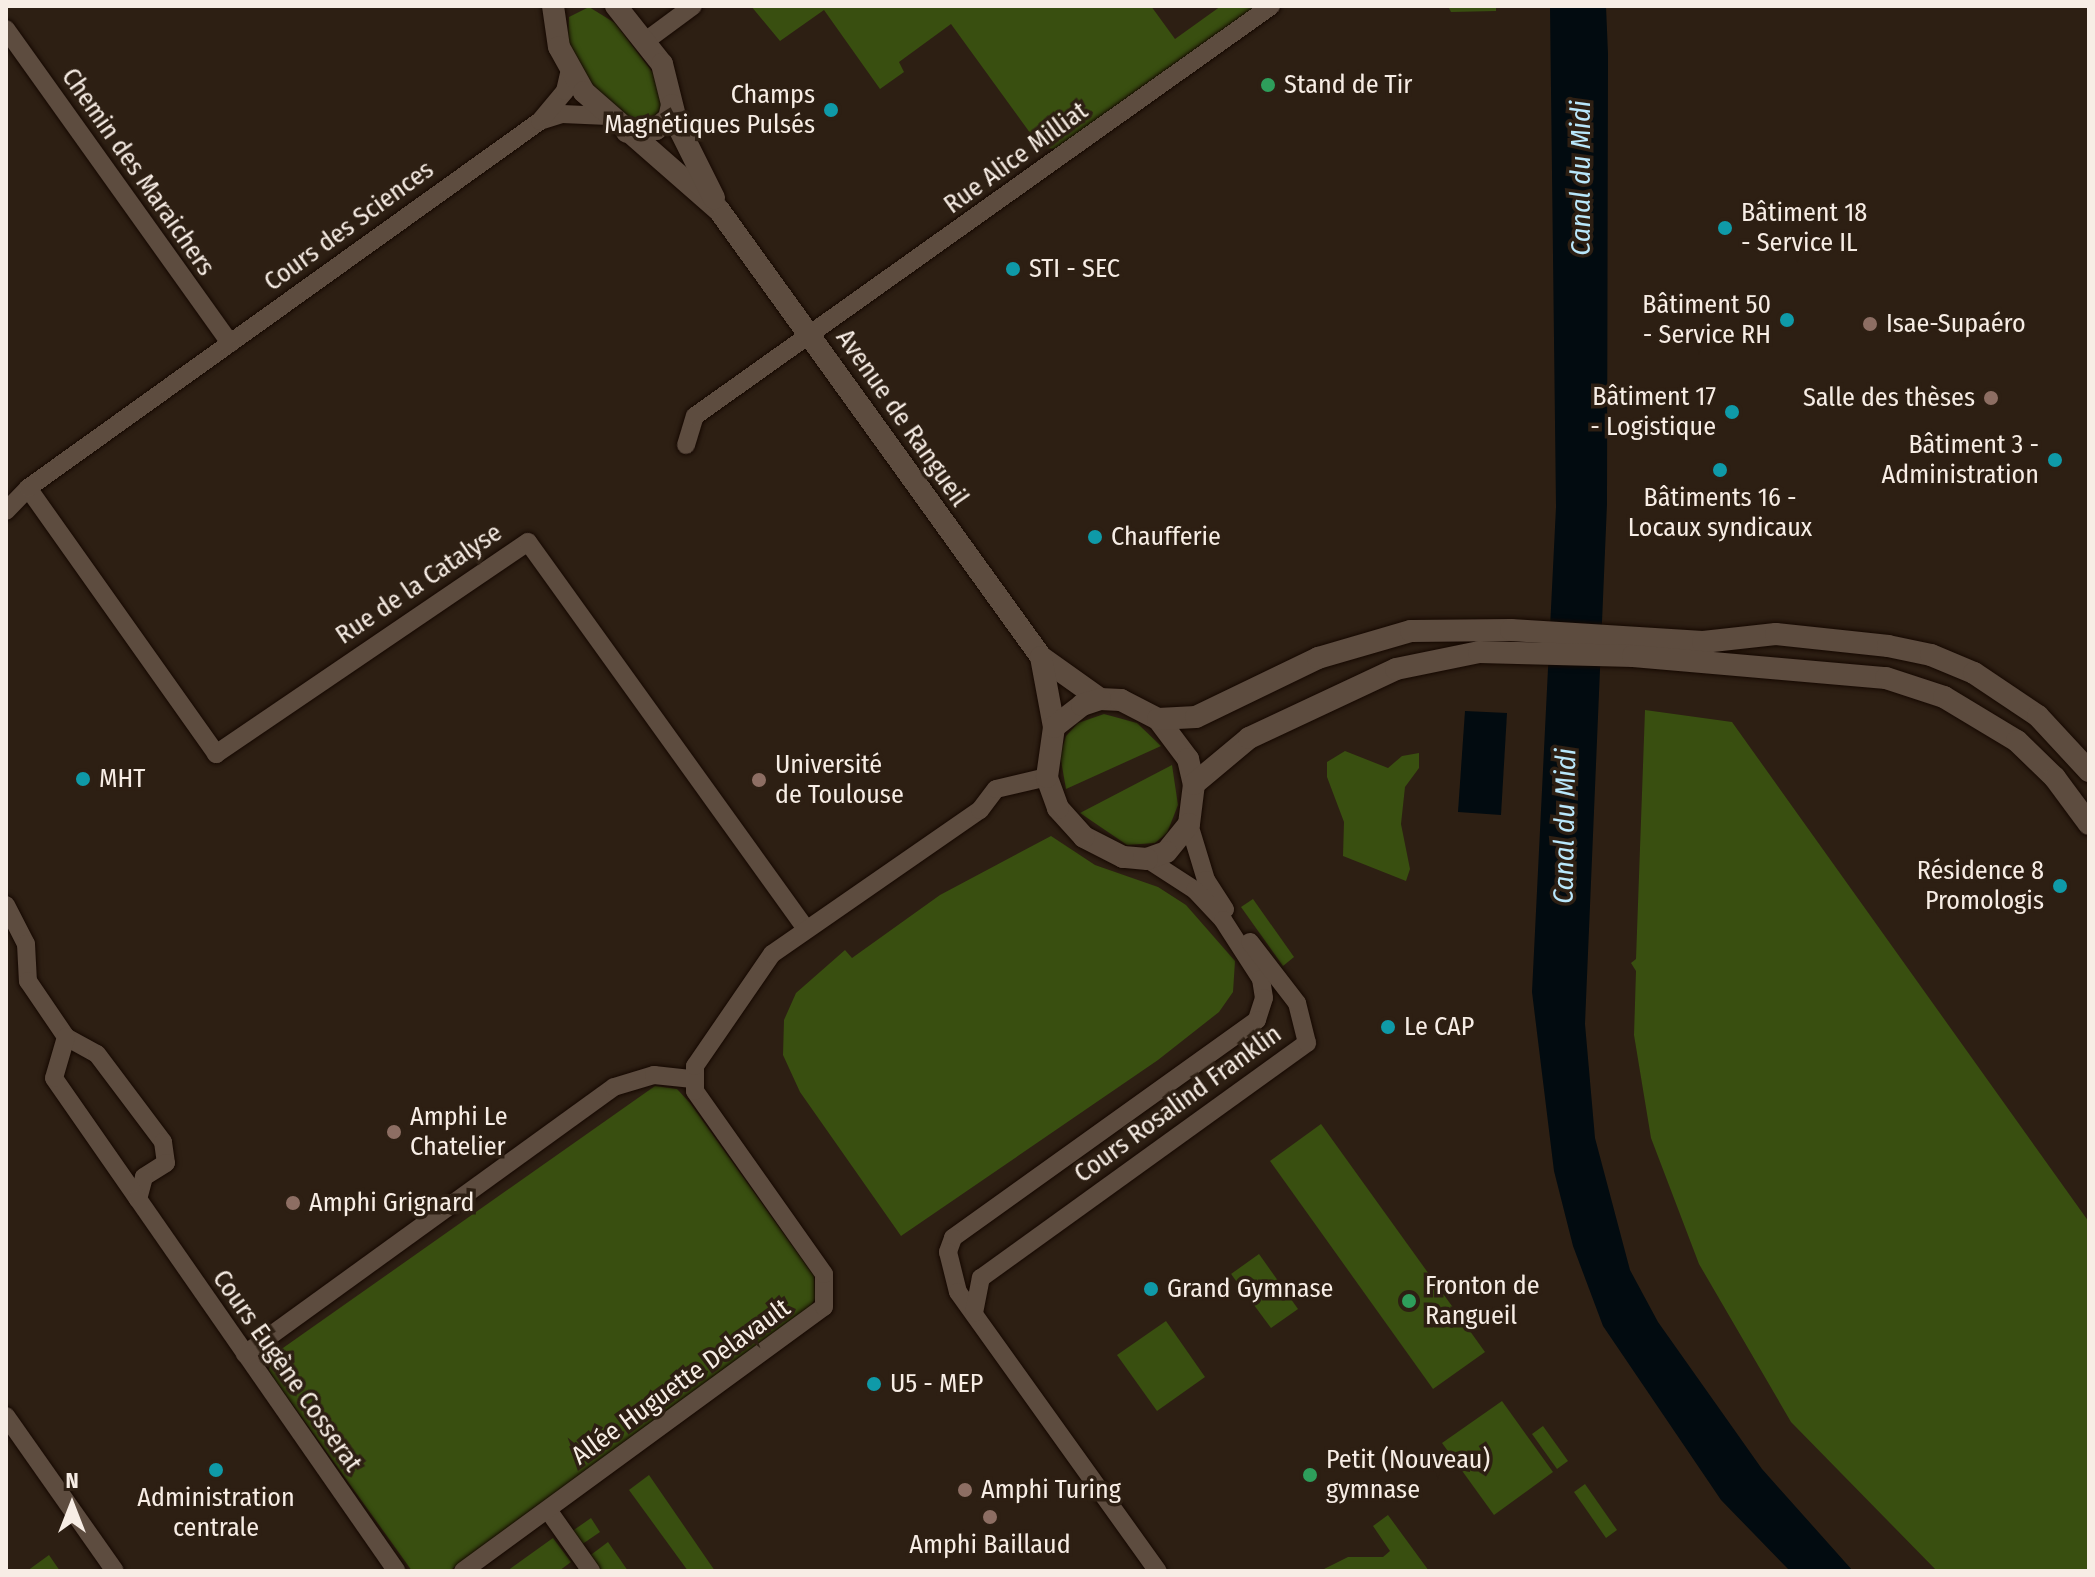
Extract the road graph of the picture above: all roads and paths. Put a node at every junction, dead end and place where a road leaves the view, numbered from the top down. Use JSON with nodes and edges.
{"nodes":[{"id":1,"x":616,"y":6,"type":"edge"},
{"id":2,"x":693,"y":6,"type":"edge"},
{"id":3,"x":1271,"y":6,"type":"edge"},
{"id":4,"x":559,"y":12,"type":"edge"},
{"id":5,"x":6,"y":29,"type":"edge"},
{"id":6,"x":647,"y":40,"type":"junction"},
{"id":7,"x":570,"y":70,"type":"junction"},
{"id":8,"x":672,"y":105,"type":"junction"},
{"id":9,"x":608,"y":116,"type":"junction"},
{"id":10,"x":540,"y":121,"type":"junction"},
{"id":11,"x":627,"y":132,"type":"junction"},
{"id":12,"x":719,"y":210,"type":"junction"},
{"id":13,"x":810,"y":338,"type":"junction"},
{"id":14,"x":230,"y":343,"type":"junction"},
{"id":15,"x":686,"y":445,"type":"dead end"},
{"id":16,"x":28,"y":488,"type":"junction"},
{"id":17,"x":6,"y":511,"type":"edge"},
{"id":18,"x":1510,"y":641,"type":"junction"},
{"id":19,"x":1633,"y":646,"type":"junction"},
{"id":20,"x":1041,"y":657,"type":"junction"},
{"id":21,"x":1100,"y":699,"type":"junction"},
{"id":22,"x":1158,"y":719,"type":"junction"},
{"id":23,"x":1054,"y":727,"type":"junction"},
{"id":24,"x":2089,"y":771,"type":"edge"},
{"id":25,"x":1047,"y":777,"type":"junction"},
{"id":26,"x":1194,"y":784,"type":"junction"},
{"id":27,"x":1189,"y":824,"type":"junction"},
{"id":28,"x":2089,"y":824,"type":"edge"},
{"id":29,"x":1147,"y":859,"type":"junction"},
{"id":30,"x":6,"y":905,"type":"edge"},
{"id":31,"x":805,"y":927,"type":"junction"},
{"id":32,"x":66,"y":1037,"type":"junction"},
{"id":33,"x":693,"y":1079,"type":"junction"},
{"id":34,"x":138,"y":1199,"type":"junction"},
{"id":35,"x":974,"y":1313,"type":"junction"},
{"id":36,"x":245,"y":1354,"type":"junction"},
{"id":37,"x":6,"y":1416,"type":"edge"},
{"id":38,"x":548,"y":1510,"type":"junction"},
{"id":39,"x":115,"y":1571,"type":"edge"},
{"id":40,"x":397,"y":1571,"type":"edge"},
{"id":41,"x":463,"y":1571,"type":"edge"},
{"id":42,"x":591,"y":1571,"type":"edge"},
{"id":43,"x":1158,"y":1571,"type":"edge"}],
"edges":[{"from":1,"to":6,"type":"street","name":"Avenue de Rangueil"},
{"from":2,"to":6,"type":"street"},
{"from":3,"to":13,"type":"street","name":"Rue Alice Milliat"},
{"from":4,"to":7,"type":"street","name":"Avenue de Rangueil"},
{"from":5,"to":14,"type":"street","name":"Chemin des Maraichers"},
{"from":6,"to":8,"type":"street","name":"Avenue de Rangueil"},
{"from":7,"to":9,"type":"street","name":"Avenue de Rangueil"},
{"from":7,"to":10,"type":"street","name":"Cours des Sciences"},
{"from":8,"to":11,"type":"street"},
{"from":8,"to":12,"type":"street","name":"Avenue de Rangueil"},
{"from":9,"to":10,"type":"street","name":"Cours des Sciences"},
{"from":9,"to":11,"type":"street","name":"Avenue de Rangueil"},
{"from":10,"to":14,"type":"street","name":"Cours des Sciences"},
{"from":11,"to":12,"type":"street","name":"Avenue de Rangueil"},
{"from":12,"to":13,"type":"street","name":"Avenue de Rangueil"},
{"from":13,"to":15,"type":"street","name":"Rue Alice Milliat"},
{"from":13,"to":20,"type":"street","name":"Avenue de Rangueil"},
{"from":14,"to":16,"type":"street","name":"Cours des Sciences"},
{"from":16,"to":17,"type":"street"},
{"from":16,"to":31,"type":"street","name":"Rue de la Catalyse"},
{"from":18,"to":19,"type":"street"},
{"from":18,"to":22,"type":"street"},
{"from":18,"to":26,"type":"street"},
{"from":19,"to":24,"type":"street"},
{"from":19,"to":28,"type":"street"},
{"from":20,"to":21,"type":"street","name":"Avenue de Rangueil"},
{"from":20,"to":23,"type":"street","name":"Avenue de Rangueil"},
{"from":21,"to":22,"type":"street"},
{"from":21,"to":23,"type":"street"},
{"from":22,"to":26,"type":"street"},
{"from":23,"to":25,"type":"street"},
{"from":25,"to":29,"type":"street"},
{"from":25,"to":31,"type":"street"},
{"from":26,"to":27,"type":"street"},
{"from":27,"to":29,"type":"street"},
{"from":27,"to":35,"type":"street","name":"Cours Rosalind Franklin"},
{"from":29,"to":35,"type":"street","name":"Cours Rosalind Franklin"},
{"from":30,"to":32,"type":"street"},
{"from":31,"to":33,"type":"street"},
{"from":32,"to":34,"type":"street","name":"Cours Eugène Cosserat"},
{"from":32,"to":34,"type":"street"},
{"from":33,"to":36,"type":"street"},
{"from":33,"to":38,"type":"street","name":"Allée Huguette Delavault"},
{"from":34,"to":36,"type":"street","name":"Cours Eugène Cosserat"},
{"from":35,"to":43,"type":"street","name":"Cours Rosalind Franklin"},
{"from":36,"to":40,"type":"street","name":"Cours Eugène Cosserat"},
{"from":37,"to":39,"type":"street"},
{"from":38,"to":41,"type":"street","name":"Allée Huguette Delavault"},
{"from":38,"to":42,"type":"street"}]}
